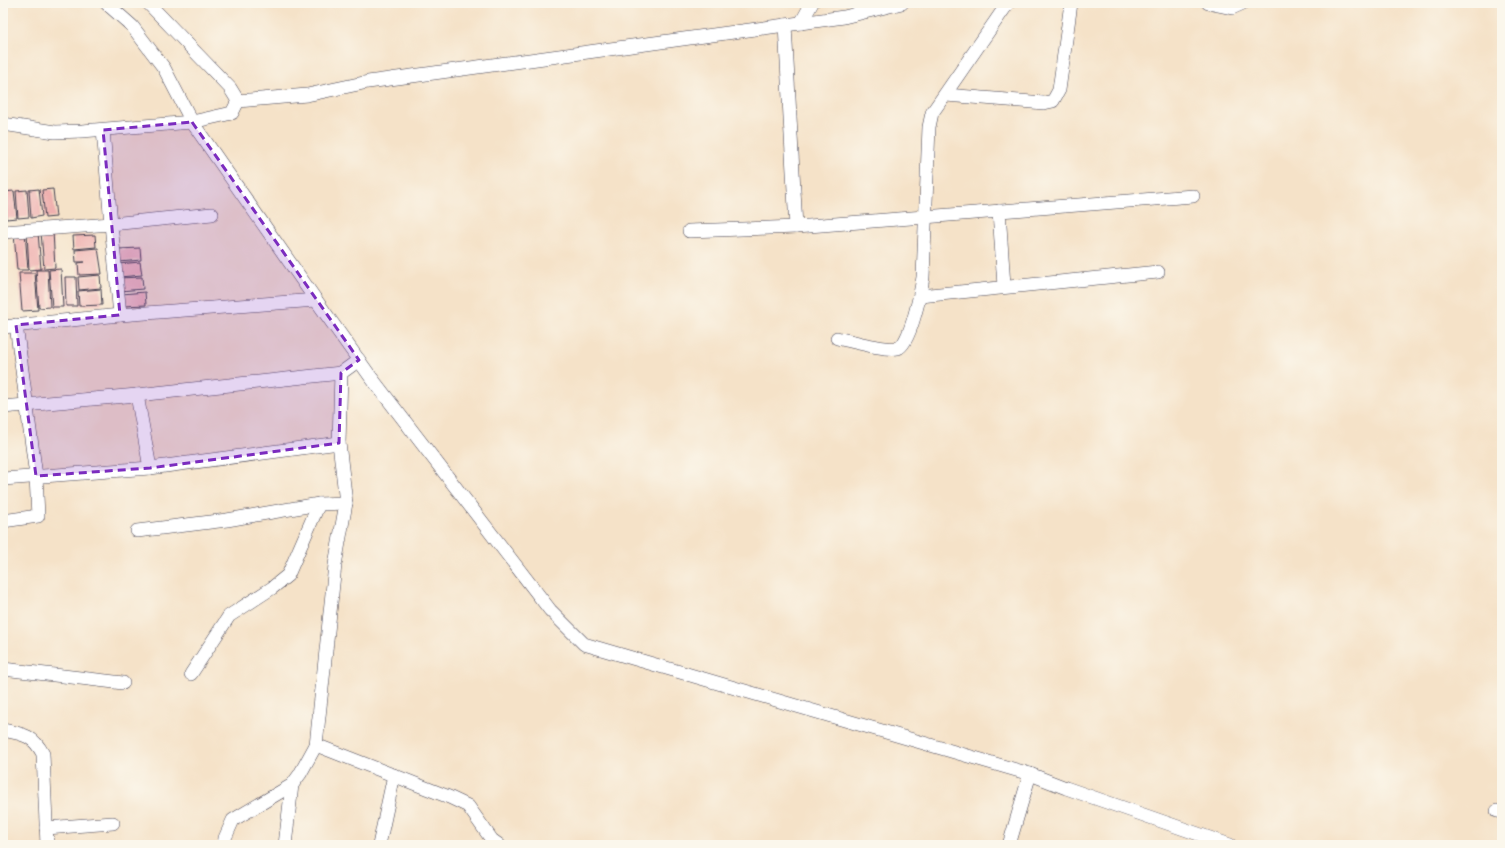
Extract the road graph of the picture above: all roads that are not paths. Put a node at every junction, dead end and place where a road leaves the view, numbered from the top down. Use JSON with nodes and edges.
{"nodes":[{"id":1,"x":106,"y":3,"type":"edge"},
{"id":2,"x":148,"y":3,"type":"edge"},
{"id":3,"x":902,"y":3,"type":"edge"},
{"id":4,"x":1008,"y":3,"type":"edge"},
{"id":5,"x":1071,"y":3,"type":"edge"},
{"id":6,"x":1208,"y":3,"type":"edge"},
{"id":7,"x":1243,"y":3,"type":"edge"},
{"id":8,"x":807,"y":5,"type":"edge"},
{"id":9,"x":801,"y":23,"type":"junction"},
{"id":10,"x":785,"y":25,"type":"junction"},
{"id":11,"x":946,"y":96,"type":"junction"},
{"id":12,"x":235,"y":107,"type":"junction"},
{"id":13,"x":192,"y":122,"type":"junction"},
{"id":14,"x":3,"y":124,"type":"edge"},
{"id":15,"x":103,"y":130,"type":"junction"},
{"id":16,"x":1193,"y":196,"type":"dead end"},
{"id":17,"x":999,"y":211,"type":"junction"},
{"id":18,"x":212,"y":214,"type":"dead end"},
{"id":19,"x":926,"y":216,"type":"junction"},
{"id":20,"x":111,"y":224,"type":"junction"},
{"id":21,"x":796,"y":227,"type":"junction"},
{"id":22,"x":689,"y":230,"type":"dead end"},
{"id":23,"x":3,"y":232,"type":"edge"},
{"id":24,"x":1158,"y":272,"type":"dead end"},
{"id":25,"x":1004,"y":286,"type":"junction"},
{"id":26,"x":920,"y":296,"type":"junction"},
{"id":27,"x":316,"y":300,"type":"junction"},
{"id":28,"x":120,"y":315,"type":"junction"},
{"id":29,"x":9,"y":326,"type":"edge"},
{"id":30,"x":837,"y":338,"type":"dead end"},
{"id":31,"x":359,"y":360,"type":"junction"},
{"id":32,"x":341,"y":372,"type":"junction"},
{"id":33,"x":137,"y":395,"type":"junction"},
{"id":34,"x":26,"y":404,"type":"junction"},
{"id":35,"x":3,"y":407,"type":"edge"},
{"id":36,"x":339,"y":443,"type":"junction"},
{"id":37,"x":150,"y":468,"type":"junction"},
{"id":38,"x":36,"y":476,"type":"junction"},
{"id":39,"x":3,"y":479,"type":"edge"},
{"id":40,"x":346,"y":502,"type":"junction"},
{"id":41,"x":319,"y":504,"type":"junction"},
{"id":42,"x":3,"y":521,"type":"edge"},
{"id":43,"x":137,"y":531,"type":"dead end"},
{"id":44,"x":3,"y":670,"type":"edge"},
{"id":45,"x":190,"y":674,"type":"dead end"},
{"id":46,"x":123,"y":683,"type":"dead end"},
{"id":47,"x":3,"y":730,"type":"edge"},
{"id":48,"x":316,"y":744,"type":"junction"},
{"id":49,"x":1030,"y":774,"type":"junction"},
{"id":50,"x":394,"y":775,"type":"junction"},
{"id":51,"x":292,"y":785,"type":"junction"},
{"id":52,"x":113,"y":823,"type":"dead end"},
{"id":53,"x":46,"y":828,"type":"junction"},
{"id":54,"x":47,"y":845,"type":"edge"},
{"id":55,"x":224,"y":845,"type":"edge"},
{"id":56,"x":285,"y":845,"type":"edge"},
{"id":57,"x":379,"y":845,"type":"edge"},
{"id":58,"x":499,"y":845,"type":"edge"},
{"id":59,"x":1009,"y":845,"type":"edge"},
{"id":60,"x":1230,"y":845,"type":"edge"}],
"edges":[{"from":1,"to":13,"type":"street"},
{"from":2,"to":12,"type":"street"},
{"from":3,"to":9,"type":"street"},
{"from":4,"to":11,"type":"street"},
{"from":5,"to":11,"type":"street"},
{"from":6,"to":7,"type":"street"},
{"from":8,"to":9,"type":"street"},
{"from":9,"to":10,"type":"street"},
{"from":10,"to":12,"type":"street"},
{"from":10,"to":21,"type":"street"},
{"from":11,"to":19,"type":"street"},
{"from":12,"to":13,"type":"street"},
{"from":13,"to":15,"type":"street"},
{"from":13,"to":27,"type":"street"},
{"from":14,"to":15,"type":"street"},
{"from":15,"to":20,"type":"street"},
{"from":16,"to":17,"type":"street"},
{"from":17,"to":19,"type":"street"},
{"from":17,"to":25,"type":"street"},
{"from":18,"to":20,"type":"street"},
{"from":19,"to":21,"type":"street"},
{"from":19,"to":26,"type":"street"},
{"from":20,"to":23,"type":"street"},
{"from":20,"to":28,"type":"street"},
{"from":21,"to":22,"type":"street"},
{"from":24,"to":25,"type":"street"},
{"from":25,"to":26,"type":"street"},
{"from":26,"to":30,"type":"street"},
{"from":27,"to":28,"type":"street"},
{"from":27,"to":31,"type":"street"},
{"from":28,"to":29,"type":"street"},
{"from":29,"to":34,"type":"street"},
{"from":31,"to":32,"type":"street"},
{"from":31,"to":49,"type":"street"},
{"from":32,"to":33,"type":"street"},
{"from":32,"to":36,"type":"street"},
{"from":33,"to":34,"type":"street"},
{"from":33,"to":37,"type":"street"},
{"from":34,"to":35,"type":"street"},
{"from":34,"to":38,"type":"street"},
{"from":36,"to":37,"type":"street"},
{"from":36,"to":40,"type":"street"},
{"from":37,"to":38,"type":"street"},
{"from":38,"to":39,"type":"street"},
{"from":38,"to":42,"type":"street"},
{"from":40,"to":41,"type":"street"},
{"from":40,"to":48,"type":"street"},
{"from":41,"to":43,"type":"street"},
{"from":41,"to":45,"type":"street"},
{"from":44,"to":46,"type":"street"},
{"from":47,"to":53,"type":"street"},
{"from":48,"to":50,"type":"street"},
{"from":48,"to":51,"type":"street"},
{"from":49,"to":59,"type":"street"},
{"from":49,"to":60,"type":"street"},
{"from":50,"to":57,"type":"street"},
{"from":50,"to":58,"type":"street"},
{"from":51,"to":55,"type":"street"},
{"from":51,"to":56,"type":"street"},
{"from":52,"to":53,"type":"street"},
{"from":53,"to":54,"type":"street"}]}
